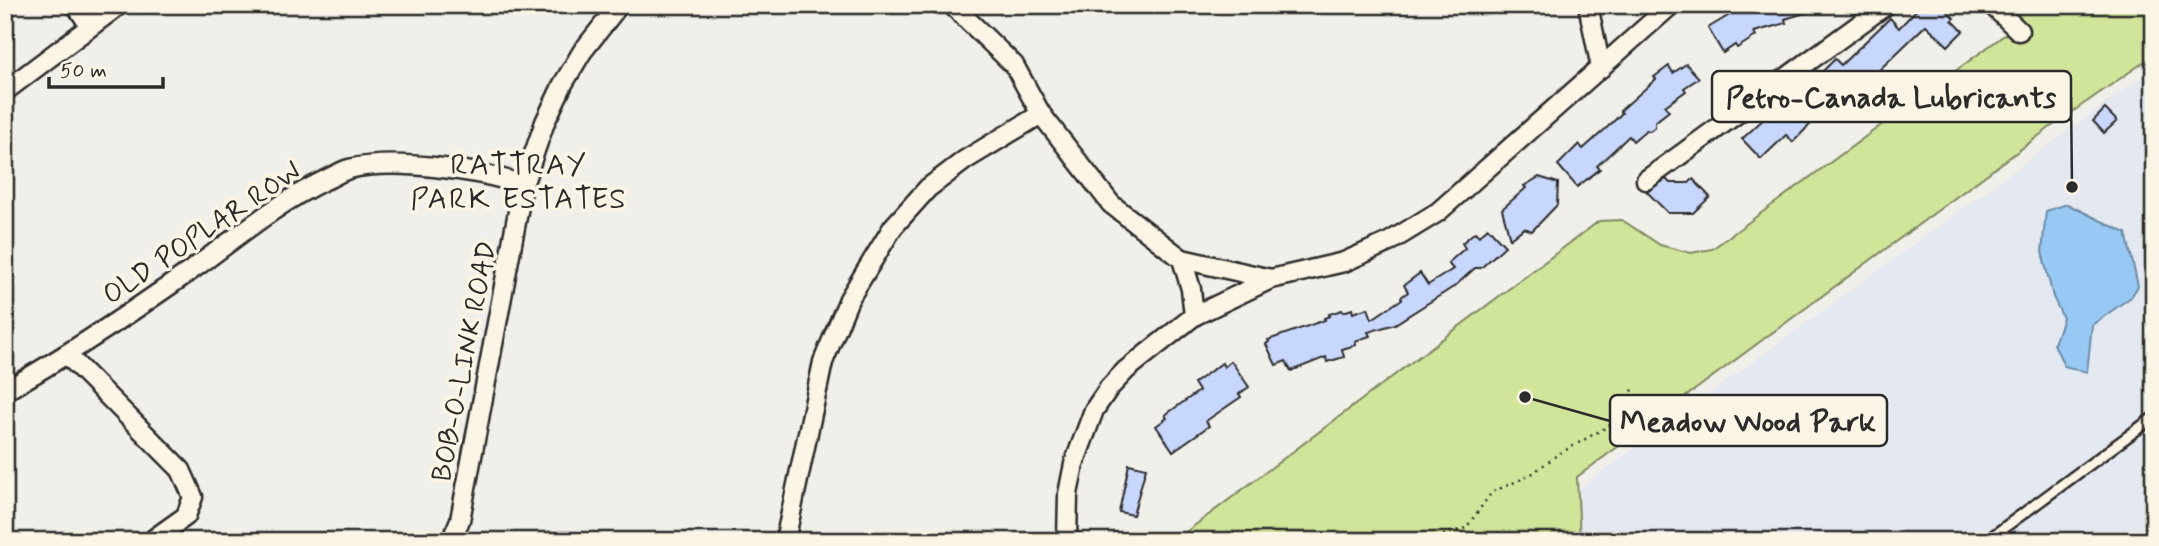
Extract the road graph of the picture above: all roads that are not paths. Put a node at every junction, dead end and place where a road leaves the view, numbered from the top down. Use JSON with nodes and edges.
{"nodes":[{"id":1,"x":76,"y":5,"type":"edge"},
{"id":2,"x":119,"y":5,"type":"edge"},
{"id":3,"x":951,"y":5,"type":"edge"},
{"id":4,"x":1588,"y":5,"type":"edge"},
{"id":5,"x":1671,"y":5,"type":"edge"},
{"id":6,"x":1886,"y":5,"type":"edge"},
{"id":7,"x":1992,"y":5,"type":"edge"},
{"id":8,"x":620,"y":7,"type":"edge"},
{"id":9,"x":90,"y":26,"type":"junction"},
{"id":10,"x":2019,"y":31,"type":"dead end"},
{"id":11,"x":1601,"y":68,"type":"junction"},
{"id":12,"x":5,"y":91,"type":"edge"},
{"id":13,"x":1041,"y":114,"type":"junction"},
{"id":14,"x":1646,"y":180,"type":"dead end"},
{"id":15,"x":523,"y":185,"type":"junction"},
{"id":16,"x":1182,"y":259,"type":"junction"},
{"id":17,"x":1270,"y":279,"type":"junction"},
{"id":18,"x":1194,"y":316,"type":"junction"},
{"id":19,"x":67,"y":355,"type":"junction"},
{"id":20,"x":5,"y":391,"type":"edge"},
{"id":21,"x":2154,"y":417,"type":"edge"},
{"id":22,"x":155,"y":538,"type":"dead end"},
{"id":23,"x":451,"y":541,"type":"edge"},
{"id":24,"x":785,"y":541,"type":"edge"},
{"id":25,"x":1067,"y":541,"type":"edge"},
{"id":26,"x":1986,"y":541,"type":"edge"}],
"edges":[{"from":1,"to":9,"type":"street"},
{"from":2,"to":9,"type":"street"},
{"from":3,"to":13,"type":"street"},
{"from":4,"to":11,"type":"street"},
{"from":5,"to":11,"type":"street"},
{"from":6,"to":14,"type":"street"},
{"from":7,"to":10,"type":"street"},
{"from":8,"to":15,"type":"street","name":"BOB-O-LINK ROAD"},
{"from":9,"to":12,"type":"street"},
{"from":11,"to":17,"type":"street"},
{"from":13,"to":16,"type":"street"},
{"from":13,"to":24,"type":"street"},
{"from":15,"to":19,"type":"street","name":"OLD POPLAR ROW"},
{"from":15,"to":23,"type":"street","name":"BOB-O-LINK ROAD"},
{"from":16,"to":17,"type":"street"},
{"from":16,"to":18,"type":"street"},
{"from":17,"to":18,"type":"street"},
{"from":18,"to":25,"type":"street"},
{"from":19,"to":20,"type":"street","name":"OLD POPLAR ROW"},
{"from":19,"to":22,"type":"street"},
{"from":21,"to":26,"type":"lane"}]}
